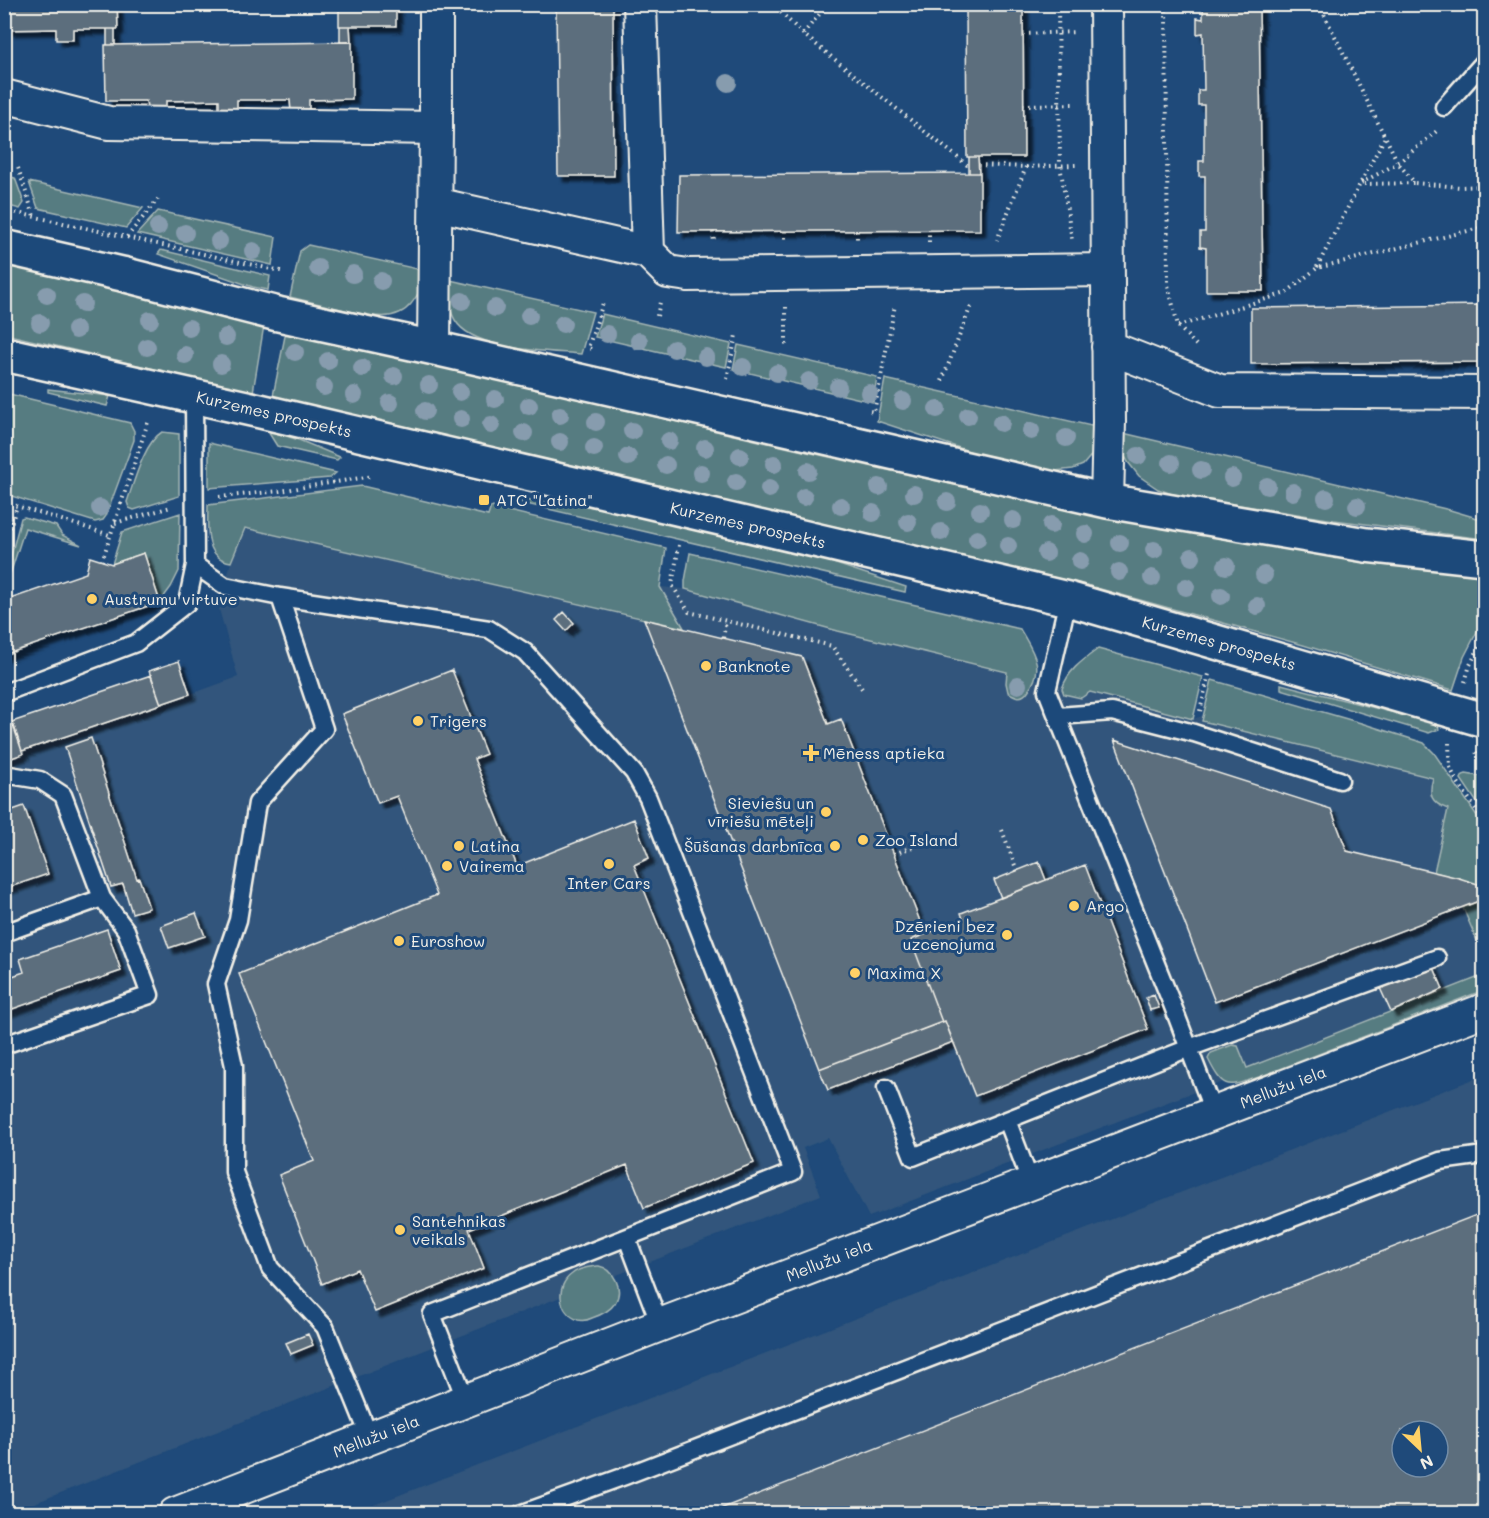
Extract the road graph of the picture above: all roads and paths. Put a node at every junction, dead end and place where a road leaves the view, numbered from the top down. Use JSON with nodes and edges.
{"nodes":[{"id":1,"x":436,"y":4,"type":"edge"},
{"id":2,"x":640,"y":4,"type":"edge"},
{"id":3,"x":772,"y":4,"type":"edge"},
{"id":4,"x":828,"y":4,"type":"edge"},
{"id":5,"x":1058,"y":4,"type":"edge"},
{"id":6,"x":1166,"y":4,"type":"edge"},
{"id":7,"x":1319,"y":4,"type":"edge"},
{"id":8,"x":1106,"y":18,"type":"edge"},
{"id":9,"x":1058,"y":32,"type":"junction"},
{"id":10,"x":1023,"y":33,"type":"dead end"},
{"id":11,"x":803,"y":34,"type":"junction"},
{"id":12,"x":1485,"y":62,"type":"edge"},
{"id":13,"x":4,"y":96,"type":"edge"},
{"id":14,"x":1107,"y":103,"type":"junction"},
{"id":15,"x":1059,"y":104,"type":"junction"},
{"id":16,"x":1023,"y":105,"type":"dead end"},
{"id":17,"x":1444,"y":107,"type":"joint"},
{"id":18,"x":436,"y":128,"type":"junction"},
{"id":19,"x":1385,"y":137,"type":"junction"},
{"id":20,"x":1398,"y":163,"type":"junction"},
{"id":21,"x":1106,"y":164,"type":"junction"},
{"id":22,"x":969,"y":165,"type":"dead end"},
{"id":23,"x":1060,"y":165,"type":"junction"},
{"id":24,"x":1026,"y":166,"type":"dead end"},
{"id":25,"x":18,"y":168,"type":"dead end"},
{"id":26,"x":1415,"y":183,"type":"junction"},
{"id":27,"x":1360,"y":184,"type":"junction"},
{"id":28,"x":1485,"y":186,"type":"edge"},
{"id":29,"x":158,"y":199,"type":"dead end"},
{"id":30,"x":436,"y":204,"type":"junction"},
{"id":31,"x":4,"y":210,"type":"edge"},
{"id":32,"x":34,"y":216,"type":"junction"},
{"id":33,"x":1485,"y":227,"type":"edge"},
{"id":34,"x":126,"y":237,"type":"junction"},
{"id":35,"x":4,"y":247,"type":"edge"},
{"id":36,"x":648,"y":252,"type":"junction"},
{"id":37,"x":1317,"y":268,"type":"junction"},
{"id":38,"x":1094,"y":270,"type":"junction"},
{"id":39,"x":285,"y":272,"type":"dead end"},
{"id":40,"x":901,"y":273,"type":"junction"},
{"id":41,"x":603,"y":303,"type":"dead end"},
{"id":42,"x":1179,"y":326,"type":"junction"},
{"id":43,"x":736,"y":335,"type":"dead end"},
{"id":44,"x":1108,"y":347,"type":"junction"},
{"id":45,"x":434,"y":348,"type":"junction"},
{"id":46,"x":597,"y":350,"type":"dead end"},
{"id":47,"x":1201,"y":350,"type":"dead end"},
{"id":48,"x":4,"y":354,"type":"edge"},
{"id":49,"x":727,"y":379,"type":"dead end"},
{"id":50,"x":1485,"y":393,"type":"edge"},
{"id":51,"x":194,"y":396,"type":"junction"},
{"id":52,"x":863,"y":409,"type":"dead end"},
{"id":53,"x":148,"y":422,"type":"dead end"},
{"id":54,"x":373,"y":476,"type":"dead end"},
{"id":55,"x":195,"y":500,"type":"junction"},
{"id":56,"x":1107,"y":501,"type":"junction"},
{"id":57,"x":4,"y":502,"type":"edge"},
{"id":58,"x":17,"y":506,"type":"junction"},
{"id":59,"x":115,"y":523,"type":"junction"},
{"id":60,"x":110,"y":535,"type":"junction"},
{"id":61,"x":4,"y":545,"type":"edge"},
{"id":62,"x":679,"y":545,"type":"dead end"},
{"id":63,"x":1485,"y":558,"type":"edge"},
{"id":64,"x":102,"y":561,"type":"dead end"},
{"id":65,"x":195,"y":565,"type":"junction"},
{"id":66,"x":280,"y":597,"type":"junction"},
{"id":67,"x":1068,"y":599,"type":"junction"},
{"id":68,"x":727,"y":621,"type":"junction"},
{"id":69,"x":723,"y":638,"type":"dead end"},
{"id":70,"x":1485,"y":638,"type":"edge"},
{"id":71,"x":1209,"y":674,"type":"dead end"},
{"id":72,"x":1464,"y":684,"type":"dead end"},
{"id":73,"x":863,"y":690,"type":"dead end"},
{"id":74,"x":4,"y":693,"type":"edge"},
{"id":75,"x":1058,"y":716,"type":"junction"},
{"id":76,"x":1485,"y":720,"type":"edge"},
{"id":77,"x":1194,"y":733,"type":"junction"},
{"id":78,"x":1449,"y":744,"type":"dead end"},
{"id":79,"x":4,"y":774,"type":"edge"},
{"id":80,"x":1340,"y":780,"type":"dead end"},
{"id":81,"x":1485,"y":821,"type":"edge"},
{"id":82,"x":1002,"y":830,"type":"dead end"},
{"id":83,"x":923,"y":843,"type":"dead end"},
{"id":84,"x":894,"y":854,"type":"dead end"},
{"id":85,"x":1017,"y":871,"type":"dead end"},
{"id":86,"x":102,"y":898,"type":"junction"},
{"id":87,"x":4,"y":933,"type":"edge"},
{"id":88,"x":1437,"y":958,"type":"dead end"},
{"id":89,"x":1485,"y":1010,"type":"edge"},
{"id":90,"x":4,"y":1045,"type":"edge"},
{"id":91,"x":1189,"y":1048,"type":"junction"},
{"id":92,"x":886,"y":1088,"type":"dead end"},
{"id":93,"x":1214,"y":1114,"type":"junction"},
{"id":94,"x":1007,"y":1120,"type":"junction"},
{"id":95,"x":1485,"y":1155,"type":"edge"},
{"id":96,"x":1030,"y":1183,"type":"junction"},
{"id":97,"x":627,"y":1238,"type":"junction"},
{"id":98,"x":660,"y":1325,"type":"junction"},
{"id":99,"x":466,"y":1401,"type":"junction"},
{"id":100,"x":370,"y":1438,"type":"junction"},
{"id":101,"x":175,"y":1514,"type":"edge"},
{"id":102,"x":520,"y":1514,"type":"edge"}],
"edges":[{"from":1,"to":18,"type":"street"},
{"from":2,"to":36,"type":"street"},
{"from":3,"to":11,"type":"path"},
{"from":4,"to":11,"type":"path"},
{"from":5,"to":9,"type":"path"},
{"from":6,"to":42,"type":"path"},
{"from":7,"to":19,"type":"path"},
{"from":8,"to":9,"type":"path"},
{"from":8,"to":14,"type":"street"},
{"from":9,"to":10,"type":"path"},
{"from":9,"to":15,"type":"path"},
{"from":11,"to":22,"type":"path"},
{"from":12,"to":17,"type":"lane"},
{"from":13,"to":18,"type":"street"},
{"from":14,"to":15,"type":"path"},
{"from":14,"to":21,"type":"street"},
{"from":15,"to":16,"type":"path"},
{"from":15,"to":23,"type":"path"},
{"from":17,"to":20,"type":"path"},
{"from":18,"to":30,"type":"street"},
{"from":19,"to":20,"type":"path"},
{"from":19,"to":27,"type":"path"},
{"from":20,"to":26,"type":"path"},
{"from":20,"to":27,"type":"path"},
{"from":21,"to":23,"type":"path"},
{"from":21,"to":38,"type":"street"},
{"from":23,"to":24,"type":"path"},
{"from":23,"to":38,"type":"path"},
{"from":25,"to":32,"type":"path"},
{"from":26,"to":27,"type":"path"},
{"from":26,"to":28,"type":"path"},
{"from":27,"to":37,"type":"path"},
{"from":29,"to":34,"type":"path"},
{"from":30,"to":36,"type":"street"},
{"from":30,"to":45,"type":"street"},
{"from":31,"to":32,"type":"path"},
{"from":32,"to":34,"type":"path"},
{"from":33,"to":37,"type":"path"},
{"from":34,"to":39,"type":"path"},
{"from":35,"to":45,"type":"main road"},
{"from":36,"to":40,"type":"street"},
{"from":37,"to":42,"type":"path"},
{"from":38,"to":40,"type":"street"},
{"from":38,"to":44,"type":"street"},
{"from":40,"to":52,"type":"path"},
{"from":41,"to":46,"type":"path"},
{"from":42,"to":47,"type":"path"},
{"from":43,"to":49,"type":"path"},
{"from":44,"to":50,"type":"street"},
{"from":44,"to":56,"type":"street"},
{"from":45,"to":56,"type":"main road"},
{"from":48,"to":51,"type":"main road","name":"Kurzemes prospekts"},
{"from":51,"to":55,"type":"lane"},
{"from":51,"to":67,"type":"main road","name":"Kurzemes prospekts"},
{"from":53,"to":59,"type":"path"},
{"from":54,"to":55,"type":"path"},
{"from":55,"to":59,"type":"path"},
{"from":55,"to":65,"type":"lane"},
{"from":56,"to":63,"type":"main road"},
{"from":57,"to":58,"type":"path"},
{"from":58,"to":60,"type":"path"},
{"from":58,"to":61,"type":"path"},
{"from":59,"to":60,"type":"path"},
{"from":60,"to":64,"type":"path"},
{"from":62,"to":68,"type":"path"},
{"from":65,"to":66,"type":"lane"},
{"from":65,"to":74,"type":"lane"},
{"from":66,"to":97,"type":"lane"},
{"from":66,"to":100,"type":"lane"},
{"from":67,"to":75,"type":"lane"},
{"from":67,"to":76,"type":"main road","name":"Kurzemes prospekts"},
{"from":68,"to":69,"type":"path"},
{"from":68,"to":73,"type":"path"},
{"from":70,"to":72,"type":"path"},
{"from":71,"to":77,"type":"path"},
{"from":75,"to":77,"type":"lane"},
{"from":75,"to":91,"type":"lane"},
{"from":77,"to":80,"type":"lane"},
{"from":78,"to":81,"type":"path"},
{"from":79,"to":86,"type":"lane"},
{"from":82,"to":85,"type":"path"},
{"from":83,"to":84,"type":"path"},
{"from":86,"to":87,"type":"lane"},
{"from":86,"to":90,"type":"lane"},
{"from":88,"to":91,"type":"lane"},
{"from":89,"to":93,"type":"street","name":"Mellužu iela"},
{"from":91,"to":93,"type":"lane"},
{"from":91,"to":94,"type":"lane"},
{"from":92,"to":94,"type":"lane"},
{"from":93,"to":96,"type":"street","name":"Mellužu iela"},
{"from":94,"to":96,"type":"lane"},
{"from":95,"to":102,"type":"lane"},
{"from":96,"to":98,"type":"street","name":"Mellužu iela"},
{"from":97,"to":98,"type":"lane"},
{"from":97,"to":99,"type":"lane"},
{"from":98,"to":99,"type":"street","name":"Mellužu iela"},
{"from":99,"to":100,"type":"street","name":"Mellužu iela"},
{"from":100,"to":101,"type":"street","name":"Mellužu iela"}]}
